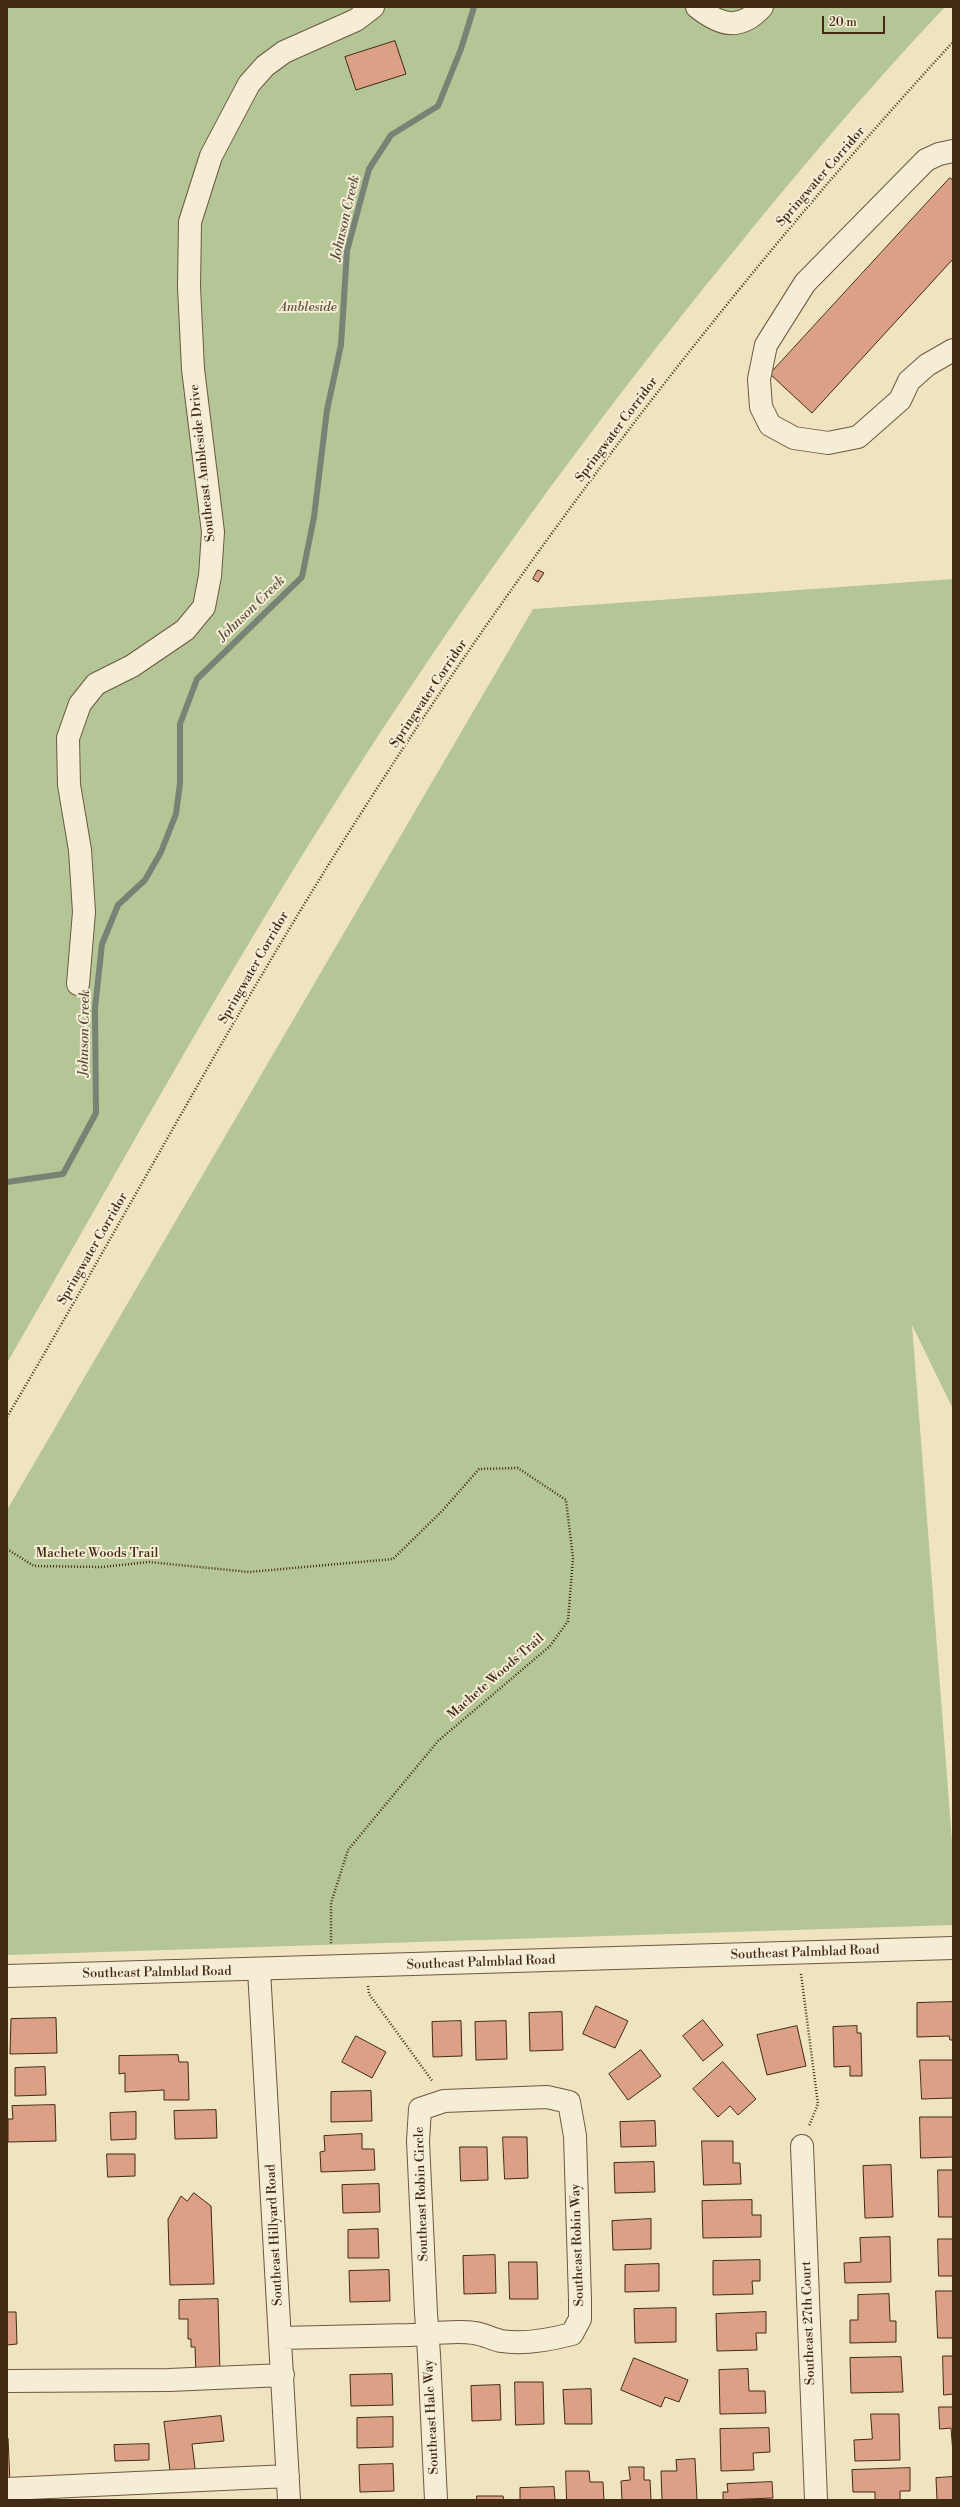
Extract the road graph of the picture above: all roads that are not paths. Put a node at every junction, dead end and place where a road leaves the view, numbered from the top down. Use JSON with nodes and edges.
{"nodes":[{"id":1,"x":373,"y":7,"type":"edge"},
{"id":2,"x":697,"y":7,"type":"edge"},
{"id":3,"x":762,"y":7,"type":"edge"},
{"id":4,"x":953,"y":152,"type":"edge"},
{"id":5,"x":953,"y":350,"type":"edge"},
{"id":6,"x":78,"y":984,"type":"dead end"},
{"id":7,"x":953,"y":1948,"type":"edge"},
{"id":8,"x":259,"y":1970,"type":"junction"},
{"id":9,"x":8,"y":1976,"type":"edge"},
{"id":10,"x":569,"y":2102,"type":"joint"},
{"id":11,"x":802,"y":2146,"type":"road end"},
{"id":12,"x":427,"y":2334,"type":"junction"},
{"id":13,"x":281,"y":2338,"type":"junction"},
{"id":14,"x":283,"y":2375,"type":"junction"},
{"id":15,"x":7,"y":2382,"type":"edge"},
{"id":16,"x":288,"y":2476,"type":"junction"},
{"id":17,"x":7,"y":2489,"type":"edge"},
{"id":18,"x":289,"y":2500,"type":"edge"},
{"id":19,"x":436,"y":2500,"type":"edge"},
{"id":20,"x":816,"y":2500,"type":"edge"}],
"edges":[{"from":1,"to":6,"type":"street","name":"Southeast Ambleside Drive"},
{"from":2,"to":3,"type":"street"},
{"from":4,"to":5,"type":"street"},
{"from":7,"to":8,"type":"street","name":"Southeast Palmblad Road"},
{"from":8,"to":9,"type":"street","name":"Southeast Palmblad Road"},
{"from":8,"to":13,"type":"street","name":"Southeast Hillyard Road"},
{"from":10,"to":12,"type":"street","name":"Southeast Robin Circle"},
{"from":10,"to":12,"type":"street","name":"Southeast Robin Way"},
{"from":11,"to":20,"type":"street","name":"Southeast 27th Court"},
{"from":12,"to":13,"type":"street","name":"Southeast Robin Way"},
{"from":12,"to":19,"type":"street","name":"Southeast Hale Way"},
{"from":13,"to":14,"type":"street","name":"Southeast Hillyard Road"},
{"from":14,"to":15,"type":"street"},
{"from":14,"to":16,"type":"street","name":"Southeast Hillyard Road"},
{"from":16,"to":17,"type":"street"},
{"from":16,"to":18,"type":"street","name":"Southeast Hillyard Road"}]}
